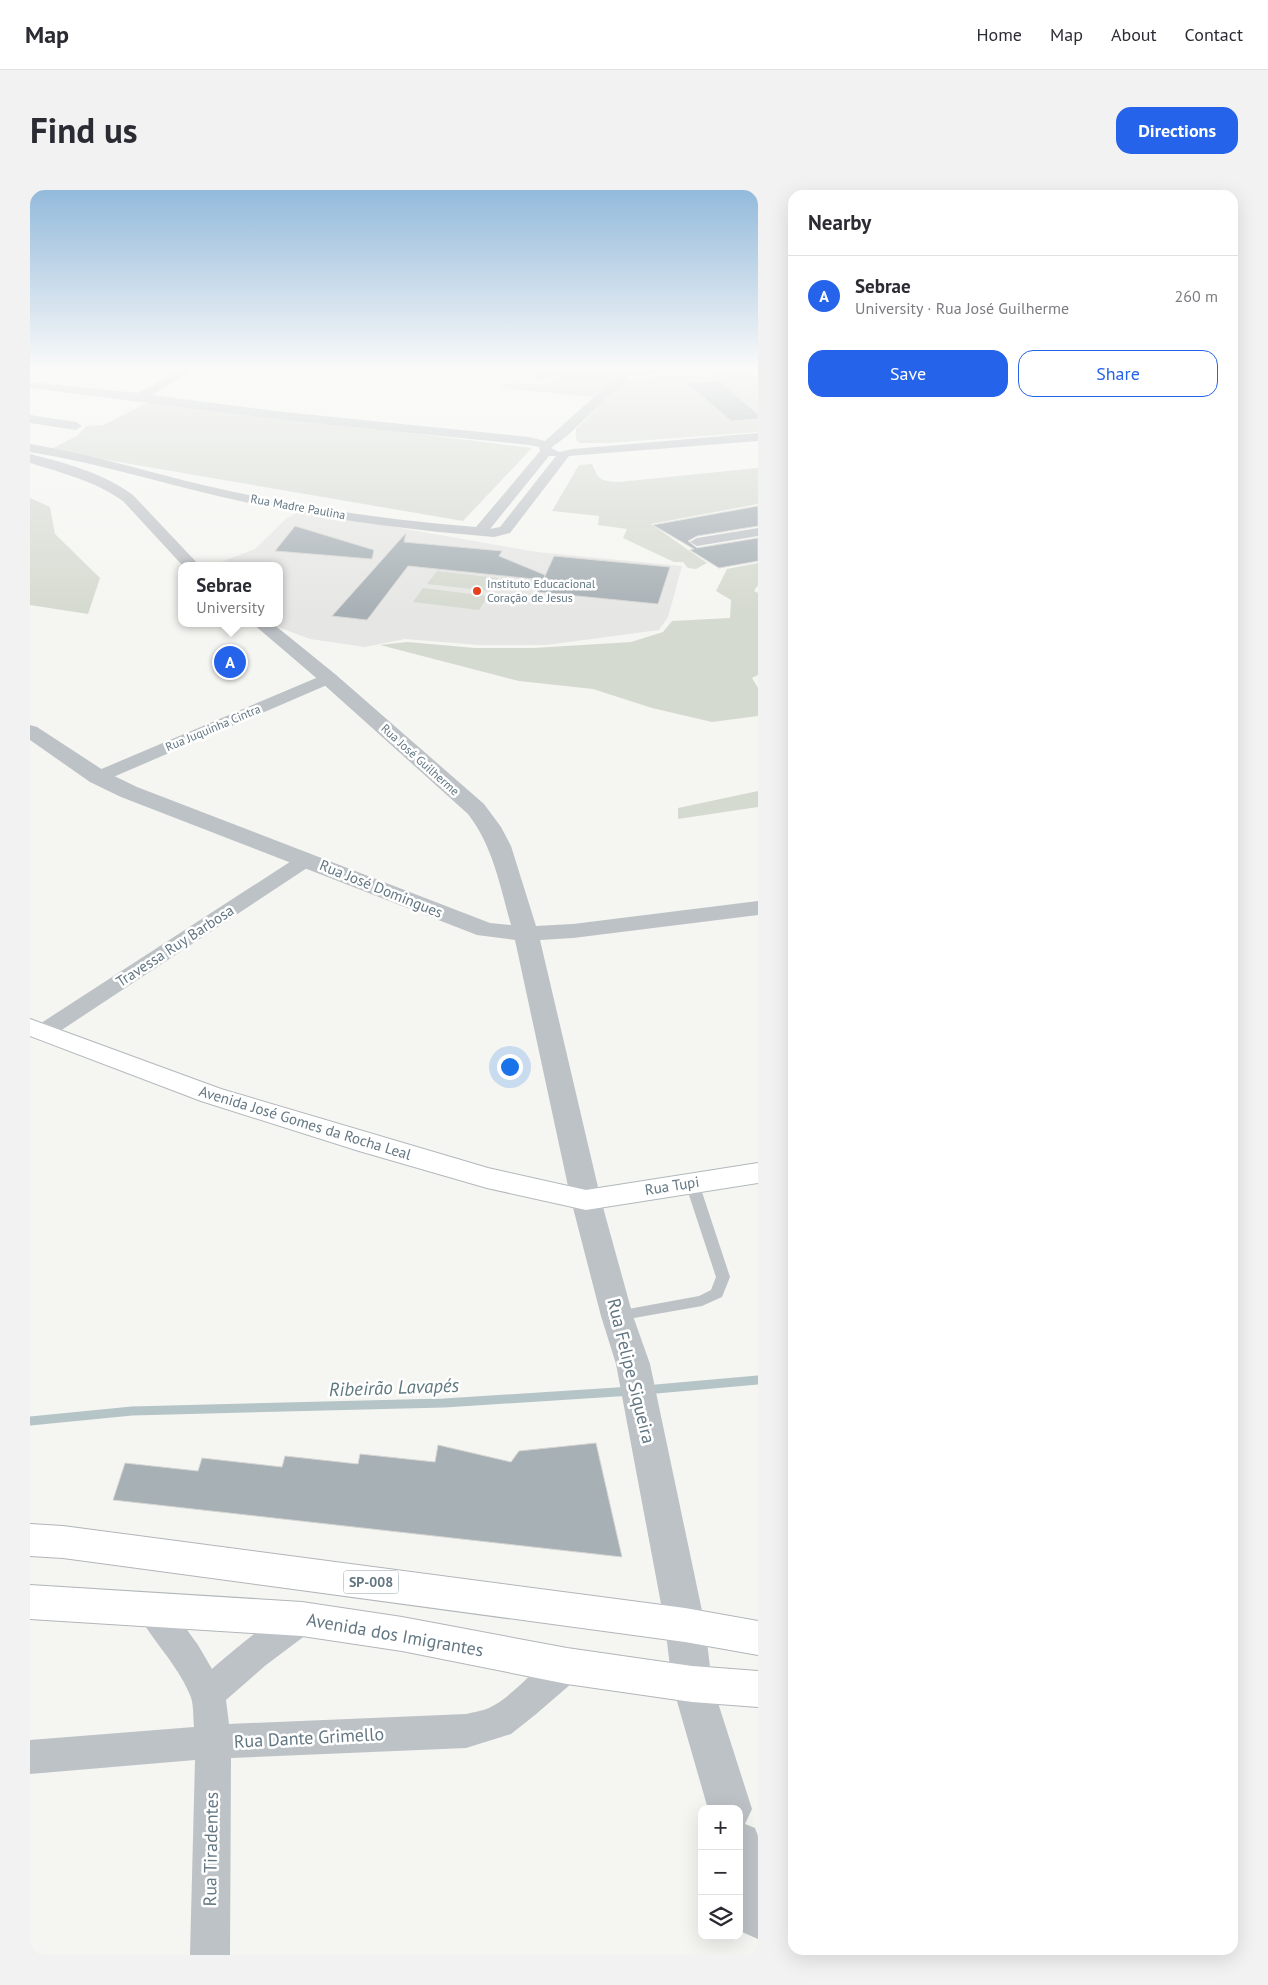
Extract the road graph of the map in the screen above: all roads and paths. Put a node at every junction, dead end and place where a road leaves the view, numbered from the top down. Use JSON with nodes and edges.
{"nodes":[{"id":1,"x":37,"y":449,"type":"edge"},
{"id":2,"x":546,"y":449,"type":"edge"},
{"id":3,"x":571,"y":449,"type":"edge"},
{"id":4,"x":30,"y":458,"type":"edge"},
{"id":5,"x":480,"y":532,"type":"junction"},
{"id":6,"x":758,"y":532,"type":"edge"},
{"id":7,"x":697,"y":542,"type":"dead end"},
{"id":8,"x":188,"y":562,"type":"edge"},
{"id":9,"x":266,"y":627,"type":"edge"},
{"id":10,"x":328,"y":678,"type":"junction"},
{"id":11,"x":30,"y":731,"type":"edge"},
{"id":12,"x":98,"y":778,"type":"junction"},
{"id":13,"x":306,"y":860,"type":"junction"},
{"id":14,"x":758,"y":908,"type":"edge"},
{"id":15,"x":526,"y":934,"type":"junction"},
{"id":16,"x":37,"y":1029,"type":"edge"},
{"id":17,"x":758,"y":1173,"type":"edge"},
{"id":18,"x":692,"y":1184,"type":"junction"},
{"id":19,"x":586,"y":1200,"type":"junction"},
{"id":20,"x":617,"y":1316,"type":"junction"},
{"id":21,"x":39,"y":1538,"type":"edge"},
{"id":22,"x":30,"y":1602,"type":"edge"},
{"id":23,"x":152,"y":1608,"type":"junction"},
{"id":24,"x":302,"y":1619,"type":"junction"},
{"id":25,"x":685,"y":1624,"type":"junction"},
{"id":26,"x":758,"y":1638,"type":"edge"},
{"id":27,"x":567,"y":1666,"type":"junction"},
{"id":28,"x":692,"y":1684,"type":"junction"},
{"id":29,"x":758,"y":1689,"type":"edge"},
{"id":30,"x":208,"y":1694,"type":"junction"},
{"id":31,"x":212,"y":1742,"type":"junction"},
{"id":32,"x":30,"y":1757,"type":"edge"},
{"id":33,"x":729,"y":1805,"type":"edge"},
{"id":34,"x":741,"y":1850,"type":"edge"},
{"id":35,"x":757,"y":1905,"type":"edge"},
{"id":36,"x":210,"y":1955,"type":"edge"}],
"edges":[{"from":1,"to":5,"type":"street","name":"Rua Madre Paulina"},
{"from":2,"to":5,"type":"street"},
{"from":3,"to":5,"type":"street","name":"Rua Madre Paulina"},
{"from":4,"to":8,"type":"street"},
{"from":6,"to":7,"type":"street"},
{"from":9,"to":10,"type":"street","name":"Rua José Guilherme"},
{"from":10,"to":12,"type":"street","name":"Rua Juquinha Cintra"},
{"from":10,"to":15,"type":"street","name":"Rua José Guilherme"},
{"from":11,"to":12,"type":"street","name":"Rua José Domingues"},
{"from":12,"to":13,"type":"street","name":"Rua José Domingues"},
{"from":13,"to":15,"type":"street","name":"Rua José Domingues"},
{"from":13,"to":16,"type":"street","name":"Travessa Ruy Barbosa"},
{"from":14,"to":15,"type":"street","name":"Rua José Domingues"},
{"from":15,"to":19,"type":"street","name":"Rua Felipe Siqueira"},
{"from":16,"to":19,"type":"main road","name":"Avenida José Gomes da Rocha Leal"},
{"from":17,"to":18,"type":"main road","name":"Rua Tupi"},
{"from":18,"to":19,"type":"main road","name":"Rua Tupi"},
{"from":18,"to":20,"type":"lane"},
{"from":19,"to":20,"type":"street","name":"Rua Felipe Siqueira"},
{"from":20,"to":25,"type":"street","name":"Rua Felipe Siqueira"},
{"from":21,"to":25,"type":"main road","number":"SP-008"},
{"from":22,"to":23,"type":"main road","name":"Avenida dos Imigrantes"},
{"from":23,"to":24,"type":"main road","name":"Avenida dos Imigrantes"},
{"from":23,"to":30,"type":"street"},
{"from":24,"to":27,"type":"main road","name":"Avenida dos Imigrantes"},
{"from":24,"to":30,"type":"street"},
{"from":25,"to":26,"type":"main road","number":"SP-008"},
{"from":25,"to":28,"type":"street","name":"Rua Felipe Siqueira"},
{"from":27,"to":28,"type":"main road","name":"Avenida dos Imigrantes"},
{"from":27,"to":31,"type":"street","name":"Rua Dante Grimello"},
{"from":28,"to":29,"type":"main road","name":"Avenida dos Imigrantes"},
{"from":28,"to":33,"type":"street","name":"Rua Felipe Siqueira"},
{"from":30,"to":31,"type":"street","name":"Rua Tiradentes"},
{"from":31,"to":32,"type":"street","name":"Rua Dante Grimello"},
{"from":31,"to":36,"type":"street","name":"Rua Tiradentes"},
{"from":34,"to":35,"type":"street"}]}
